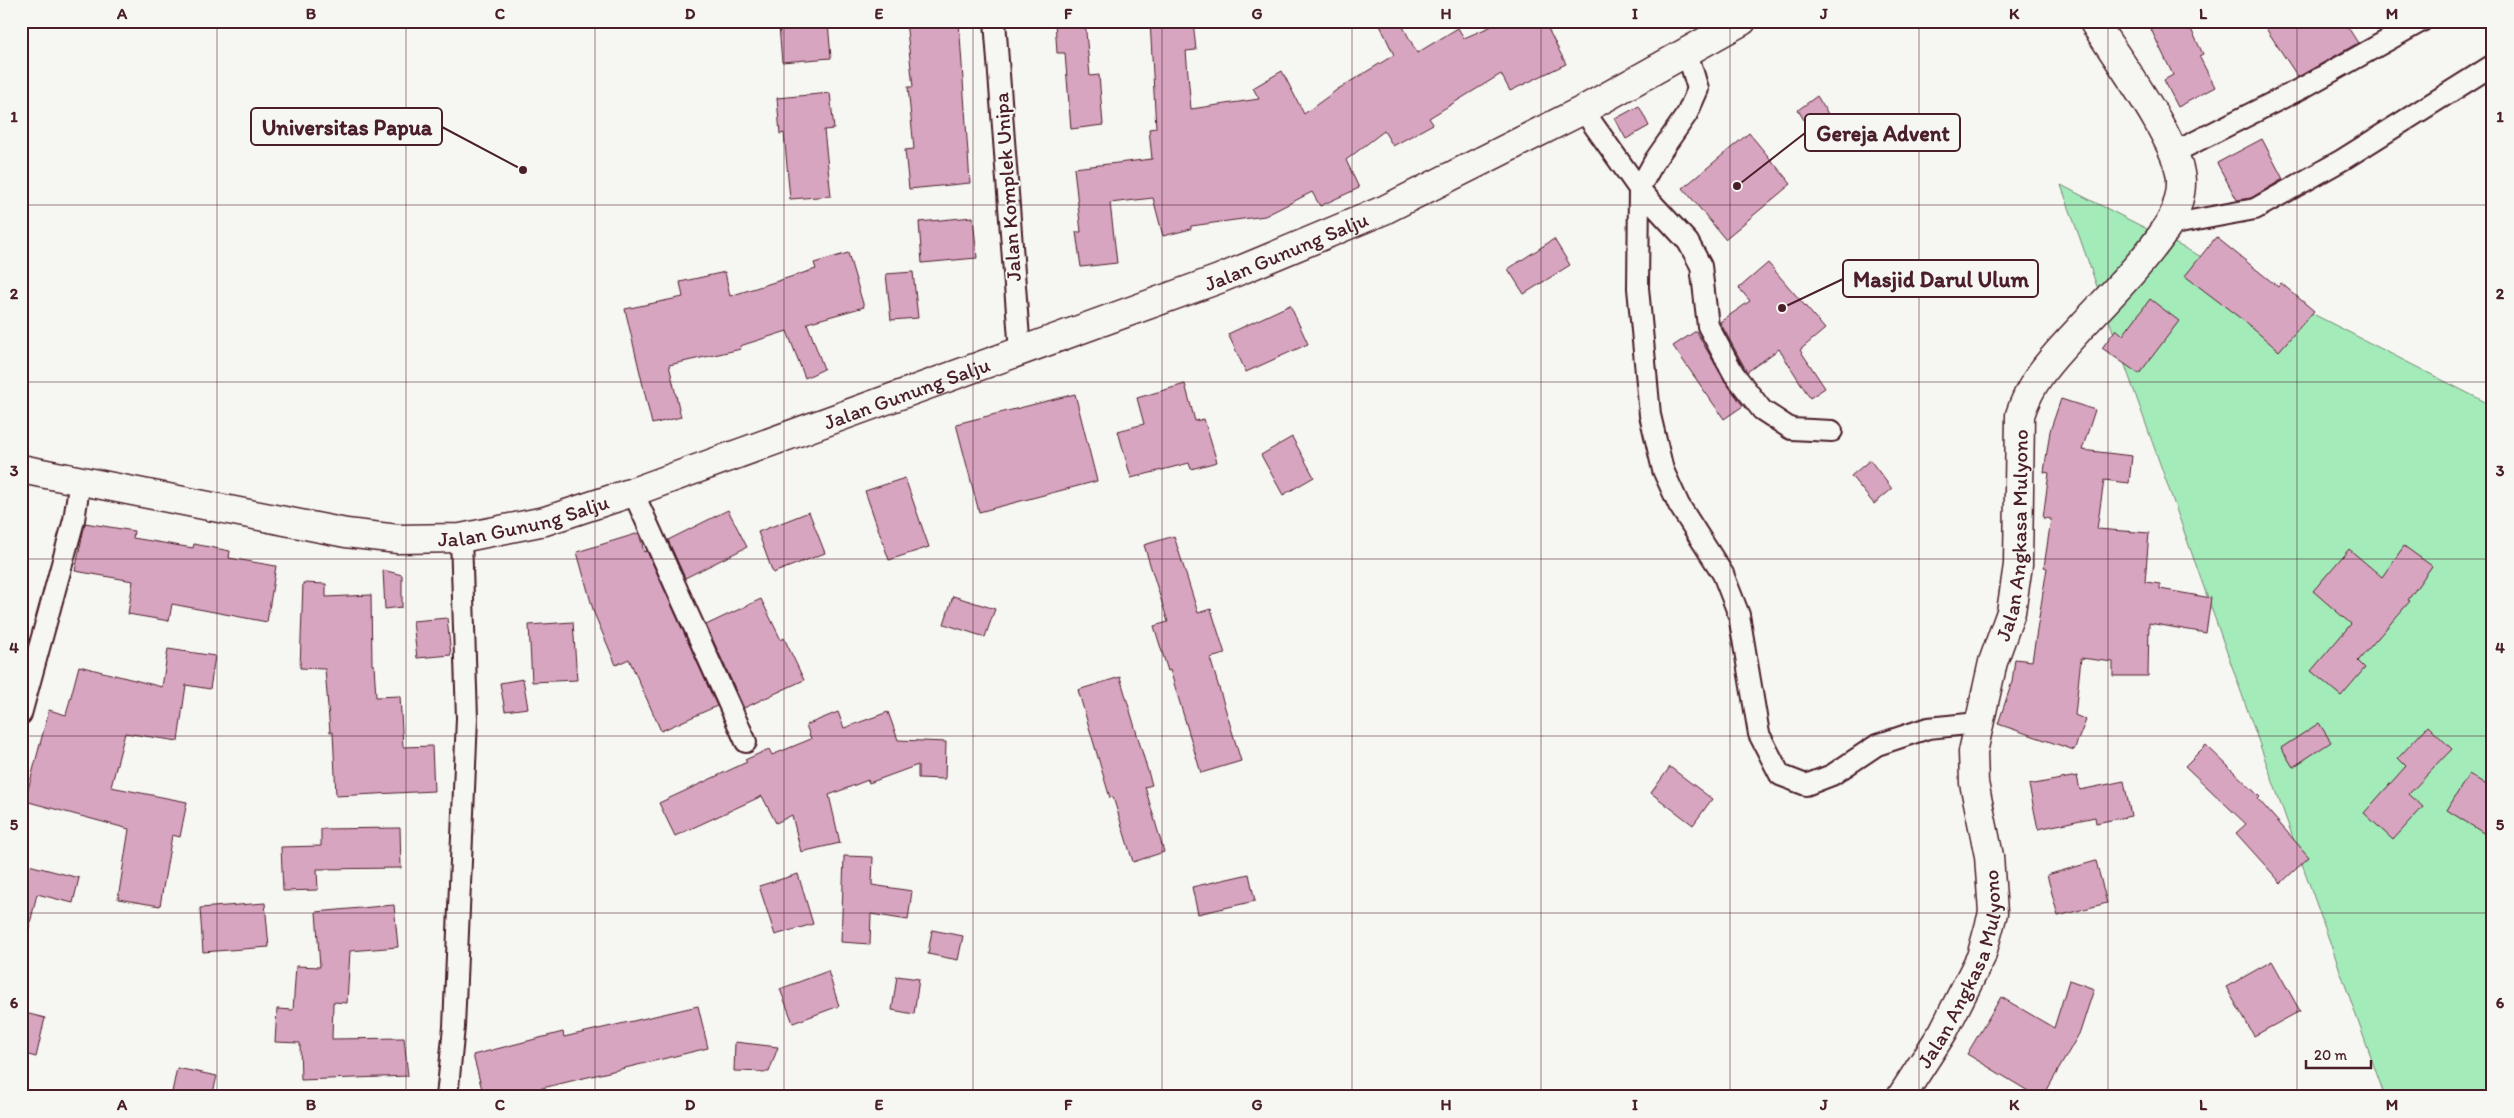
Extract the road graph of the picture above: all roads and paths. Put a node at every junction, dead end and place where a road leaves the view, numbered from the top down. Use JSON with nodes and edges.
{"nodes":[{"id":1,"x":995,"y":21,"type":"edge"},
{"id":2,"x":1742,"y":21,"type":"edge"},
{"id":3,"x":2093,"y":21,"type":"edge"},
{"id":4,"x":2422,"y":21,"type":"edge"},
{"id":5,"x":1687,"y":52,"type":"junction"},
{"id":6,"x":2493,"y":65,"type":"edge"},
{"id":7,"x":1583,"y":110,"type":"junction"},
{"id":8,"x":2173,"y":153,"type":"junction"},
{"id":9,"x":1639,"y":189,"type":"junction"},
{"id":10,"x":2169,"y":225,"type":"junction"},
{"id":11,"x":1020,"y":352,"type":"junction"},
{"id":12,"x":1832,"y":431,"type":"dead end"},
{"id":13,"x":21,"y":468,"type":"edge"},
{"id":14,"x":80,"y":480,"type":"junction"},
{"id":15,"x":633,"y":492,"type":"junction"},
{"id":16,"x":462,"y":538,"type":"junction"},
{"id":17,"x":21,"y":714,"type":"edge"},
{"id":18,"x":1978,"y":723,"type":"junction"},
{"id":19,"x":746,"y":742,"type":"dead end"},
{"id":20,"x":447,"y":1097,"type":"edge"},
{"id":21,"x":1901,"y":1097,"type":"edge"}],
"edges":[{"from":1,"to":11,"type":"street","name":"Jalan Komplek Unipa"},
{"from":2,"to":5,"type":"main road","name":"Jalan Gunung Salju"},
{"from":3,"to":8,"type":"main road","name":"Jalan Angkasa Mulyono"},
{"from":4,"to":8,"type":"street"},
{"from":5,"to":7,"type":"main road","name":"Jalan Gunung Salju"},
{"from":5,"to":9,"type":"street"},
{"from":6,"to":10,"type":"street"},
{"from":7,"to":9,"type":"street"},
{"from":7,"to":11,"type":"main road","name":"Jalan Gunung Salju"},
{"from":8,"to":10,"type":"main road","name":"Jalan Angkasa Mulyono"},
{"from":9,"to":12,"type":"street"},
{"from":9,"to":18,"type":"street"},
{"from":10,"to":18,"type":"main road","name":"Jalan Angkasa Mulyono"},
{"from":11,"to":15,"type":"main road","name":"Jalan Gunung Salju"},
{"from":13,"to":14,"type":"main road","name":"Jalan Gunung Salju"},
{"from":14,"to":16,"type":"main road","name":"Jalan Gunung Salju"},
{"from":14,"to":17,"type":"street"},
{"from":15,"to":16,"type":"main road","name":"Jalan Gunung Salju"},
{"from":15,"to":19,"type":"street"},
{"from":16,"to":20,"type":"street"},
{"from":18,"to":21,"type":"main road","name":"Jalan Angkasa Mulyono"}]}
